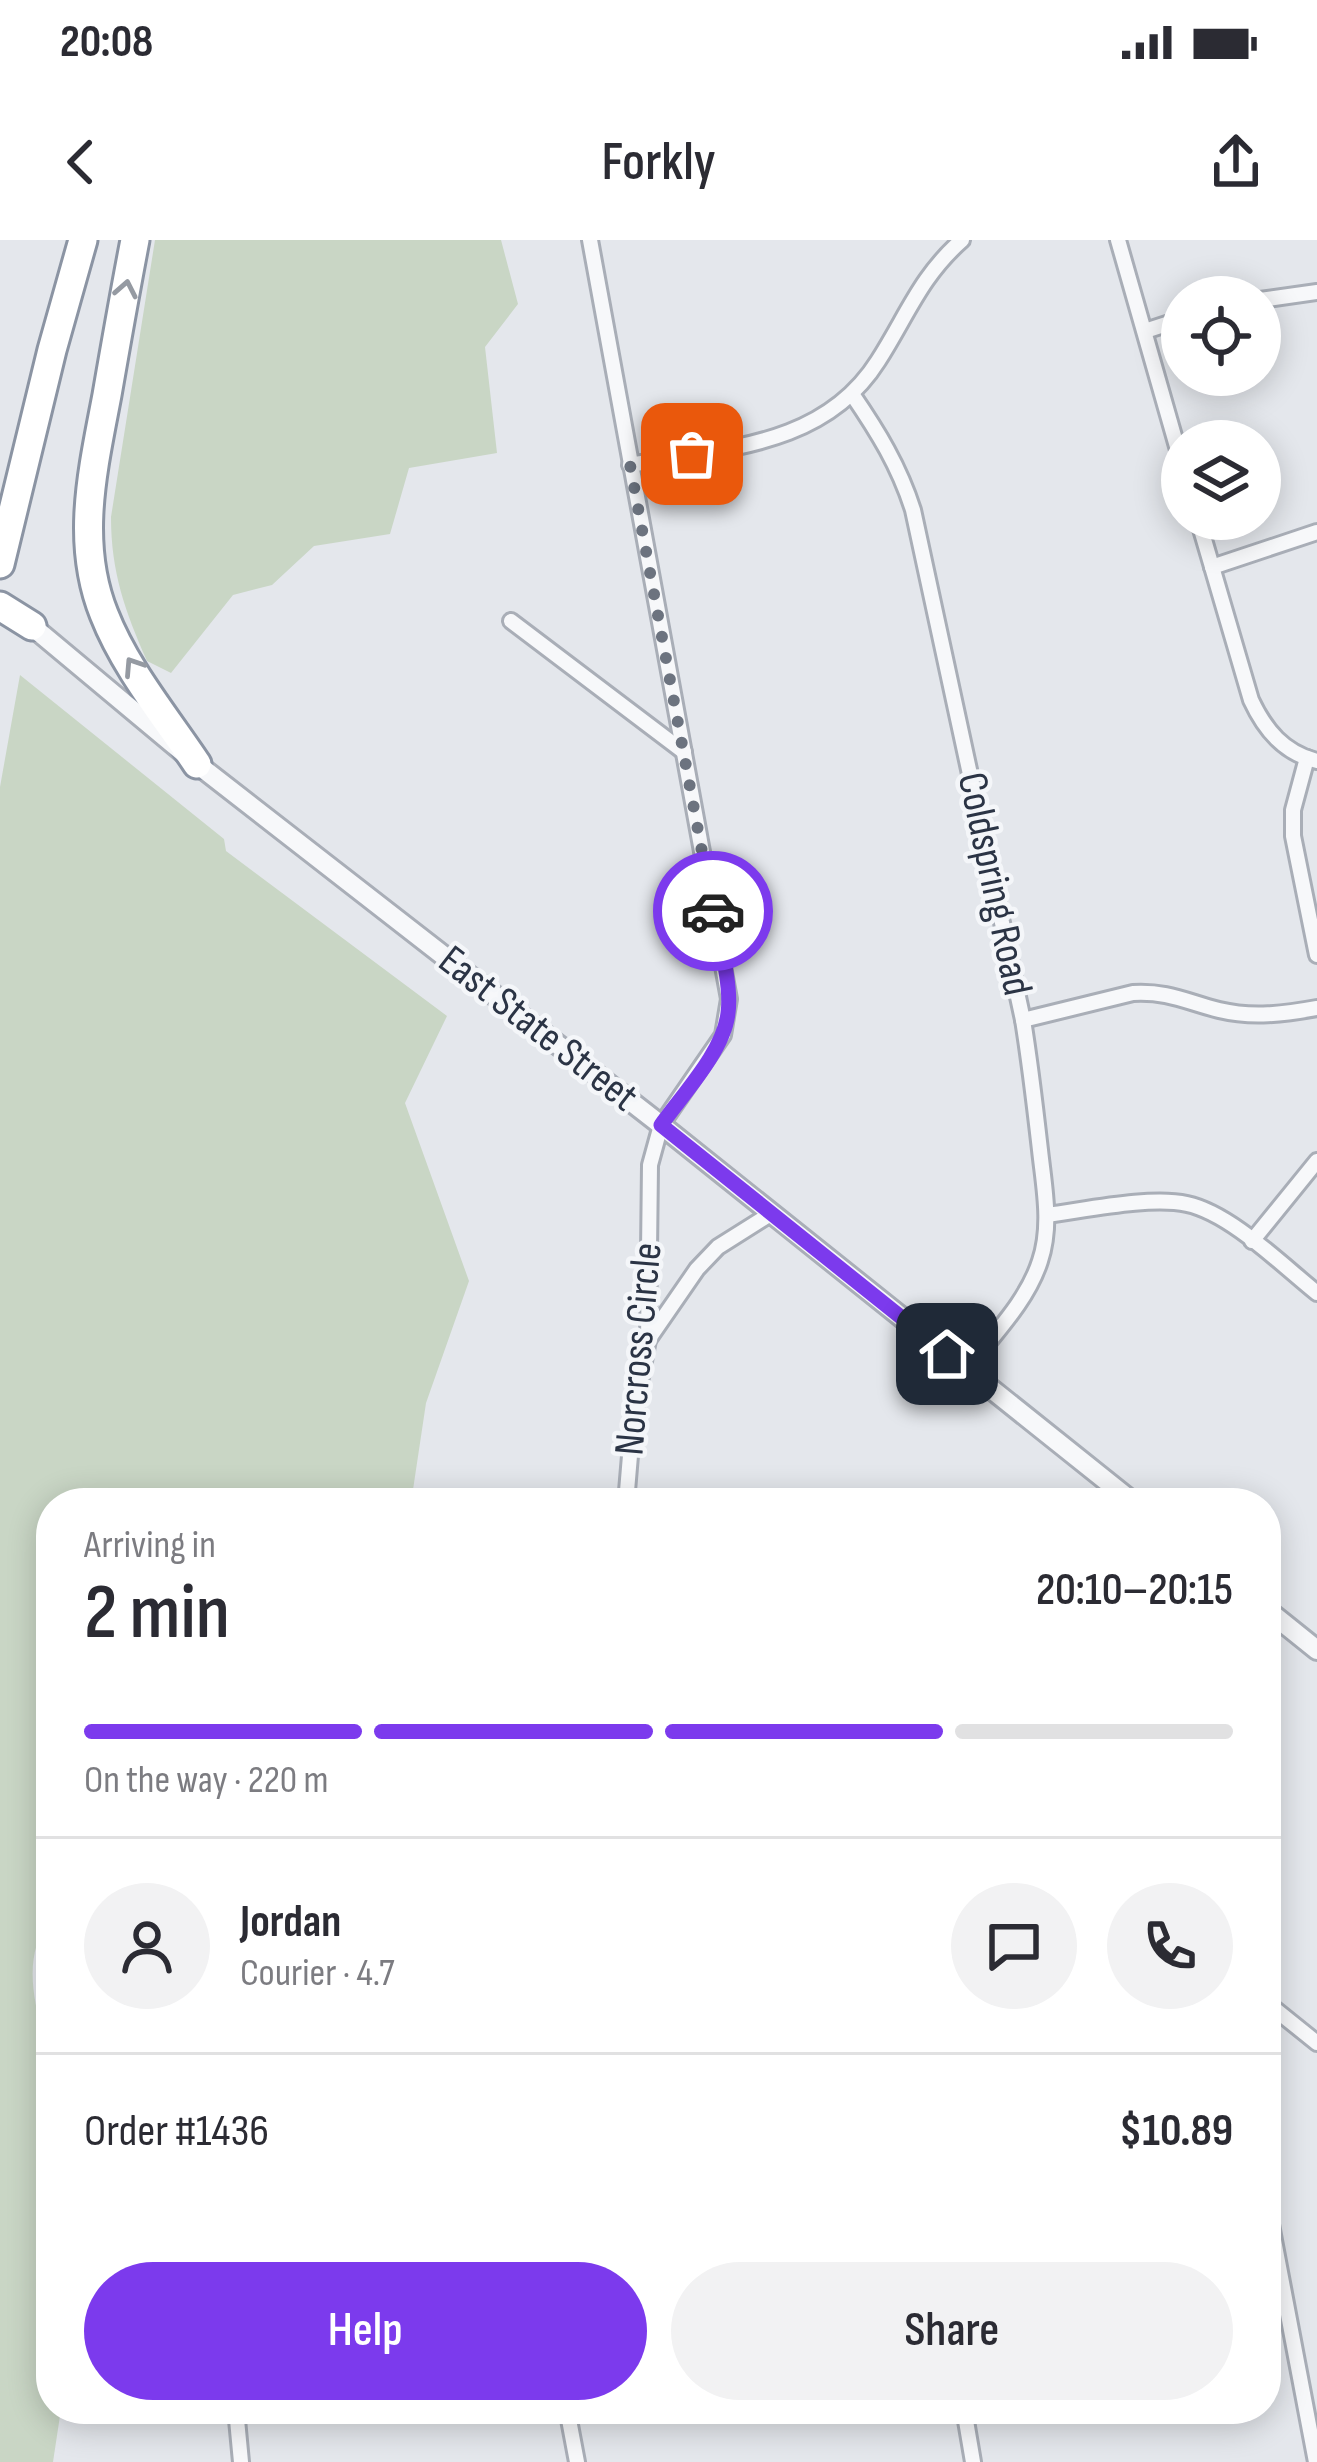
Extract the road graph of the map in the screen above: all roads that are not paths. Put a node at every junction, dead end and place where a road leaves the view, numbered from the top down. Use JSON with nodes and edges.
{"nodes":[{"id":1,"x":83,"y":240,"type":"edge"},
{"id":2,"x":135,"y":240,"type":"edge"},
{"id":3,"x":590,"y":240,"type":"edge"},
{"id":4,"x":962,"y":240,"type":"edge"},
{"id":5,"x":1118,"y":240,"type":"edge"},
{"id":6,"x":1317,"y":292,"type":"edge"},
{"id":7,"x":1281,"y":297,"type":"edge"},
{"id":8,"x":1161,"y":326,"type":"edge"},
{"id":9,"x":1144,"y":331,"type":"junction"},
{"id":10,"x":852,"y":394,"type":"junction"},
{"id":11,"x":1169,"y":420,"type":"edge"},
{"id":12,"x":630,"y":465,"type":"junction"},
{"id":13,"x":1317,"y":532,"type":"edge"},
{"id":14,"x":1204,"y":540,"type":"edge"},
{"id":15,"x":0,"y":564,"type":"edge"},
{"id":16,"x":1212,"y":567,"type":"junction"},
{"id":17,"x":0,"y":603,"type":"edge"},
{"id":18,"x":512,"y":621,"type":"dead end"},
{"id":19,"x":32,"y":626,"type":"joint"},
{"id":20,"x":684,"y":752,"type":"junction"},
{"id":21,"x":1312,"y":760,"type":"edge"},
{"id":22,"x":197,"y":764,"type":"junction"},
{"id":23,"x":1317,"y":955,"type":"edge"},
{"id":24,"x":1317,"y":1008,"type":"edge"},
{"id":25,"x":1023,"y":1019,"type":"junction"},
{"id":26,"x":661,"y":1125,"type":"junction"},
{"id":27,"x":1317,"y":1161,"type":"edge"},
{"id":28,"x":772,"y":1213,"type":"junction"},
{"id":29,"x":1047,"y":1215,"type":"junction"},
{"id":30,"x":1252,"y":1241,"type":"junction"},
{"id":31,"x":1317,"y":1293,"type":"edge"},
{"id":32,"x":648,"y":1340,"type":"junction"},
{"id":33,"x":967,"y":1370,"type":"junction"},
{"id":34,"x":627,"y":1488,"type":"edge"},
{"id":35,"x":1115,"y":1488,"type":"edge"},
{"id":36,"x":1281,"y":1621,"type":"edge"},
{"id":37,"x":1317,"y":1650,"type":"edge"},
{"id":38,"x":1281,"y":2014,"type":"edge"},
{"id":39,"x":1317,"y":2043,"type":"edge"},
{"id":40,"x":1281,"y":2276,"type":"edge"},
{"id":41,"x":1317,"y":2372,"type":"edge"},
{"id":42,"x":1303,"y":2390,"type":"junction"},
{"id":43,"x":1311,"y":2413,"type":"edge"},
{"id":44,"x":237,"y":2424,"type":"edge"},
{"id":45,"x":570,"y":2424,"type":"edge"},
{"id":46,"x":967,"y":2424,"type":"edge"},
{"id":47,"x":241,"y":2462,"type":"edge"},
{"id":48,"x":577,"y":2462,"type":"edge"},
{"id":49,"x":973,"y":2462,"type":"edge"},
{"id":50,"x":1316,"y":2462,"type":"edge"}],
"edges":[{"from":1,"to":15,"type":"highway"},
{"from":22,"to":2,"type":"highway","one_way":true},
{"from":3,"to":12,"type":"street"},
{"from":4,"to":10,"type":"street"},
{"from":5,"to":9,"type":"street"},
{"from":6,"to":7,"type":"street"},
{"from":8,"to":9,"type":"street"},
{"from":9,"to":11,"type":"street"},
{"from":10,"to":12,"type":"street"},
{"from":10,"to":25,"type":"street","name":"Coldspring Road"},
{"from":12,"to":20,"type":"street"},
{"from":13,"to":16,"type":"street"},
{"from":14,"to":16,"type":"street"},
{"from":16,"to":21,"type":"street"},
{"from":17,"to":19,"type":"highway"},
{"from":18,"to":20,"type":"street"},
{"from":19,"to":22,"type":"street","name":"East State Street"},
{"from":20,"to":26,"type":"street"},
{"from":21,"to":23,"type":"street"},
{"from":22,"to":26,"type":"street","name":"East State Street"},
{"from":24,"to":25,"type":"street"},
{"from":25,"to":29,"type":"street","name":"Coldspring Road"},
{"from":26,"to":28,"type":"street","name":"East State Street"},
{"from":26,"to":32,"type":"street","name":"Norcross Circle"},
{"from":27,"to":30,"type":"street"},
{"from":28,"to":32,"type":"street"},
{"from":28,"to":33,"type":"street","name":"East State Street"},
{"from":29,"to":30,"type":"street"},
{"from":29,"to":33,"type":"street","name":"Coldspring Road"},
{"from":30,"to":31,"type":"street"},
{"from":32,"to":34,"type":"street","name":"Norcross Circle"},
{"from":33,"to":35,"type":"street","name":"East State Street"},
{"from":36,"to":37,"type":"street"},
{"from":38,"to":39,"type":"street"},
{"from":40,"to":42,"type":"street"},
{"from":41,"to":42,"type":"street"},
{"from":42,"to":43,"type":"street"},
{"from":43,"to":50,"type":"street"},
{"from":44,"to":47,"type":"street"},
{"from":45,"to":48,"type":"street"},
{"from":46,"to":49,"type":"street"}]}
